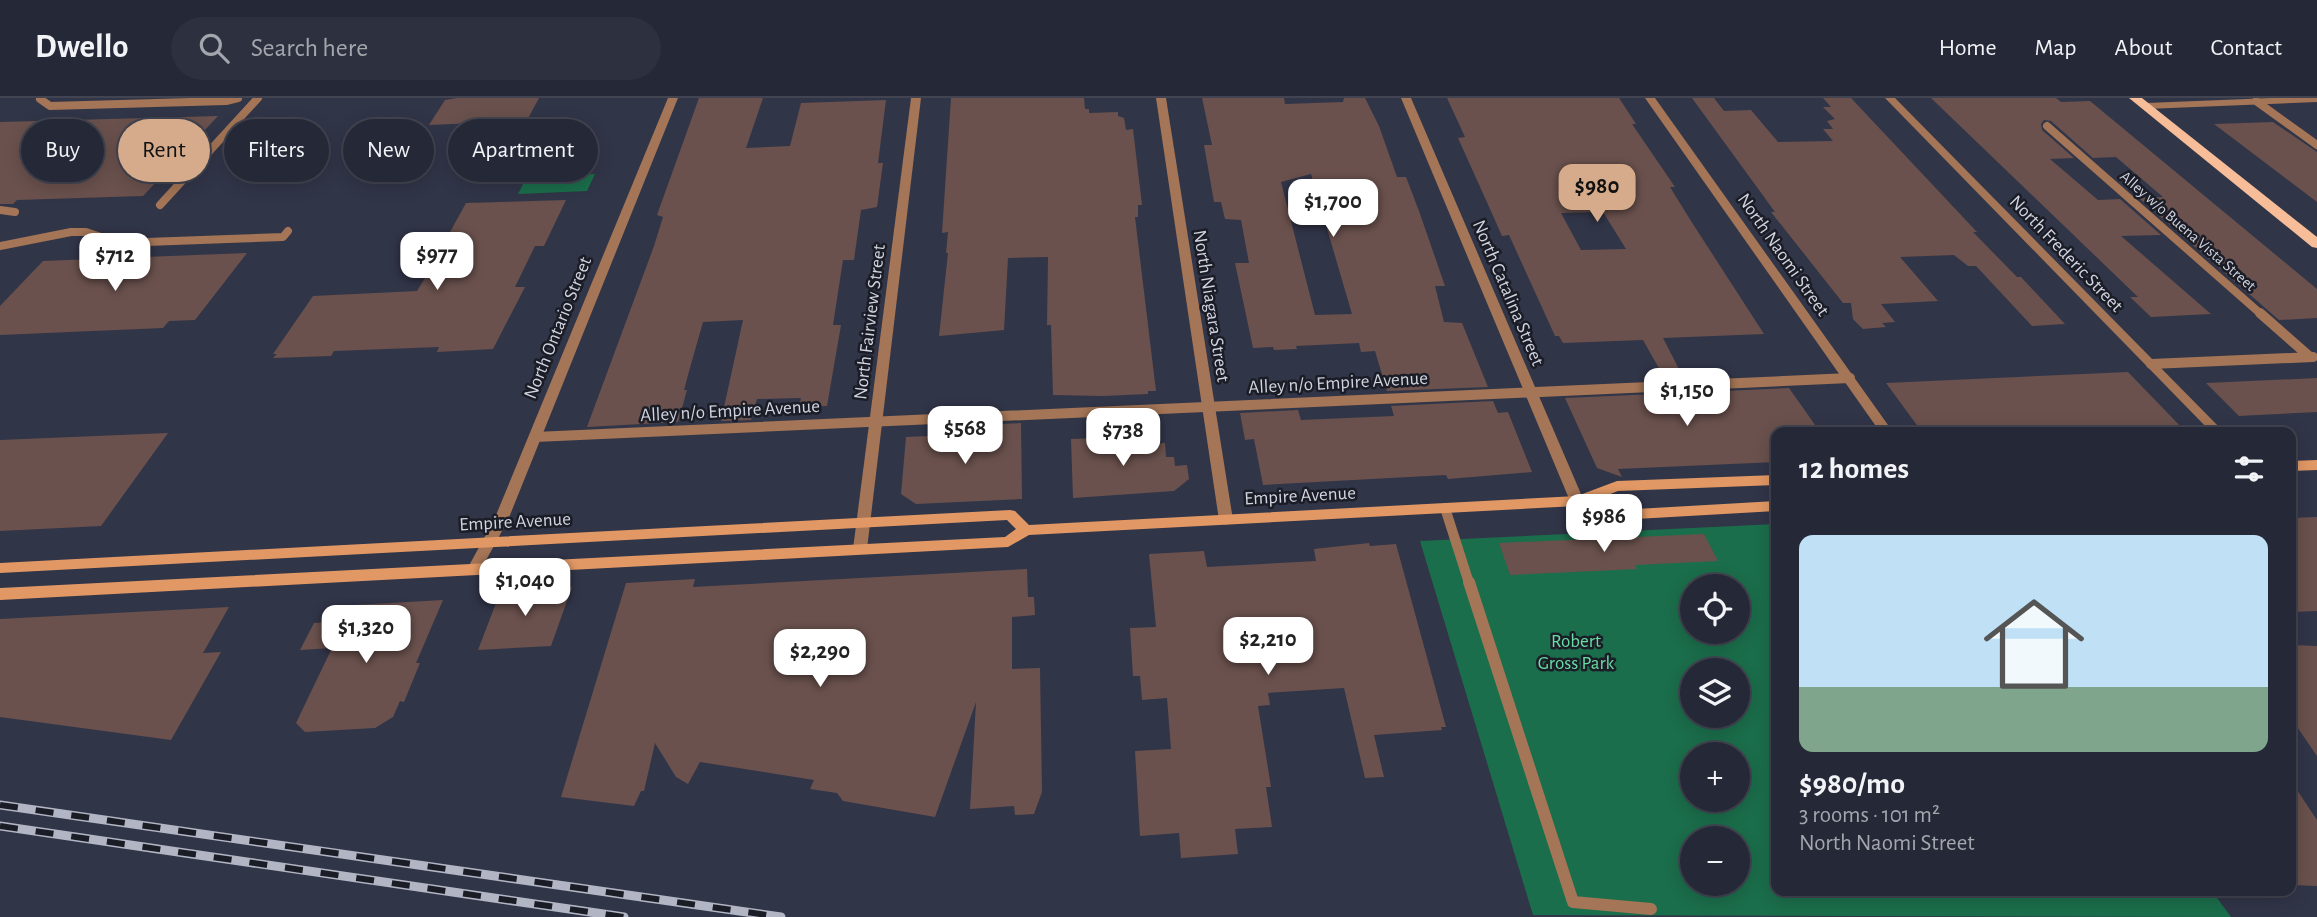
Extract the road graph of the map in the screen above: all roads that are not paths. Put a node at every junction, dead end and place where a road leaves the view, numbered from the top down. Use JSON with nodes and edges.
{"nodes":[{"id":1,"x":44,"y":98,"type":"edge"},
{"id":2,"x":238,"y":98,"type":"edge"},
{"id":3,"x":258,"y":98,"type":"edge"},
{"id":4,"x":673,"y":98,"type":"edge"},
{"id":5,"x":916,"y":98,"type":"edge"},
{"id":6,"x":1161,"y":98,"type":"edge"},
{"id":7,"x":1406,"y":98,"type":"edge"},
{"id":8,"x":1650,"y":98,"type":"edge"},
{"id":9,"x":1890,"y":98,"type":"edge"},
{"id":10,"x":2317,"y":99,"type":"edge"},
{"id":11,"x":2141,"y":102,"type":"edge"},
{"id":12,"x":2256,"y":102,"type":"junction"},
{"id":13,"x":2047,"y":126,"type":"dead end"},
{"id":14,"x":2317,"y":145,"type":"edge"},
{"id":15,"x":160,"y":205,"type":"dead end"},
{"id":16,"x":288,"y":231,"type":"dead end"},
{"id":17,"x":2317,"y":244,"type":"edge"},
{"id":18,"x":0,"y":246,"type":"edge"},
{"id":19,"x":2313,"y":357,"type":"edge"},
{"id":20,"x":2151,"y":365,"type":"junction"},
{"id":21,"x":1850,"y":378,"type":"junction"},
{"id":22,"x":1532,"y":392,"type":"junction"},
{"id":23,"x":1208,"y":407,"type":"junction"},
{"id":24,"x":876,"y":421,"type":"junction"},
{"id":25,"x":1884,"y":427,"type":"edge"},
{"id":26,"x":2213,"y":427,"type":"edge"},
{"id":27,"x":535,"y":437,"type":"junction"},
{"id":28,"x":2317,"y":465,"type":"edge"},
{"id":29,"x":2296,"y":466,"type":"edge"},
{"id":30,"x":1771,"y":480,"type":"edge"},
{"id":31,"x":1577,"y":501,"type":"junction"},
{"id":32,"x":1771,"y":506,"type":"edge"},
{"id":33,"x":1445,"y":508,"type":"junction"},
{"id":34,"x":1226,"y":520,"type":"junction"},
{"id":35,"x":863,"y":523,"type":"junction"},
{"id":36,"x":1026,"y":530,"type":"junction"},
{"id":37,"x":489,"y":542,"type":"junction"},
{"id":38,"x":860,"y":550,"type":"junction"},
{"id":39,"x":0,"y":568,"type":"edge"},
{"id":40,"x":473,"y":571,"type":"junction"},
{"id":41,"x":0,"y":594,"type":"edge"},
{"id":42,"x":1651,"y":909,"type":"dead end"}],
"edges":[{"from":1,"to":2,"type":"lane"},
{"from":3,"to":15,"type":"lane"},
{"from":4,"to":27,"type":"street","name":"North Ontario Street"},
{"from":5,"to":24,"type":"street","name":"North Fairview Street"},
{"from":6,"to":23,"type":"street","name":"North Niagara Street"},
{"from":7,"to":22,"type":"street","name":"North Catalina Street"},
{"from":8,"to":21,"type":"street","name":"North Naomi Street"},
{"from":9,"to":20,"type":"street","name":"North Frederic Street"},
{"from":10,"to":12,"type":"street"},
{"from":11,"to":12,"type":"street"},
{"from":11,"to":17,"type":"main road"},
{"from":12,"to":14,"type":"lane"},
{"from":13,"to":19,"type":"lane","name":"Alley w/o Buena Vista Street"},
{"from":16,"to":18,"type":"lane"},
{"from":19,"to":20,"type":"lane"},
{"from":20,"to":26,"type":"street","name":"North Frederic Street"},
{"from":21,"to":22,"type":"lane","name":"Alley n/o Empire Avenue"},
{"from":21,"to":25,"type":"street","name":"North Naomi Street"},
{"from":22,"to":23,"type":"lane","name":"Alley n/o Empire Avenue"},
{"from":22,"to":31,"type":"street","name":"North Catalina Street"},
{"from":23,"to":24,"type":"lane","name":"Alley n/o Empire Avenue"},
{"from":23,"to":34,"type":"street","name":"North Niagara Street"},
{"from":24,"to":27,"type":"lane","name":"Alley n/o Empire Avenue"},
{"from":24,"to":35,"type":"street","name":"North Fairview Street"},
{"from":27,"to":37,"type":"street","name":"North Ontario Street"},
{"from":28,"to":29,"type":"main road"},
{"from":30,"to":31,"type":"main road","name":"Empire Avenue"},
{"from":31,"to":32,"type":"main road","name":"Empire Avenue"},
{"from":31,"to":33,"type":"main road","name":"Empire Avenue"},
{"from":33,"to":34,"type":"main road","name":"Empire Avenue"},
{"from":33,"to":42,"type":"lane"},
{"from":34,"to":36,"type":"main road","name":"Empire Avenue"},
{"from":35,"to":36,"type":"main road","name":"Empire Avenue"},
{"from":35,"to":37,"type":"main road","name":"Empire Avenue"},
{"from":35,"to":38,"type":"street","name":"North Fairview Street"},
{"from":36,"to":38,"type":"main road","name":"Empire Avenue"},
{"from":37,"to":39,"type":"main road","name":"Empire Avenue"},
{"from":37,"to":40,"type":"street","name":"North Ontario Street"},
{"from":38,"to":40,"type":"main road","name":"Empire Avenue"},
{"from":40,"to":41,"type":"main road","name":"Empire Avenue"}]}
